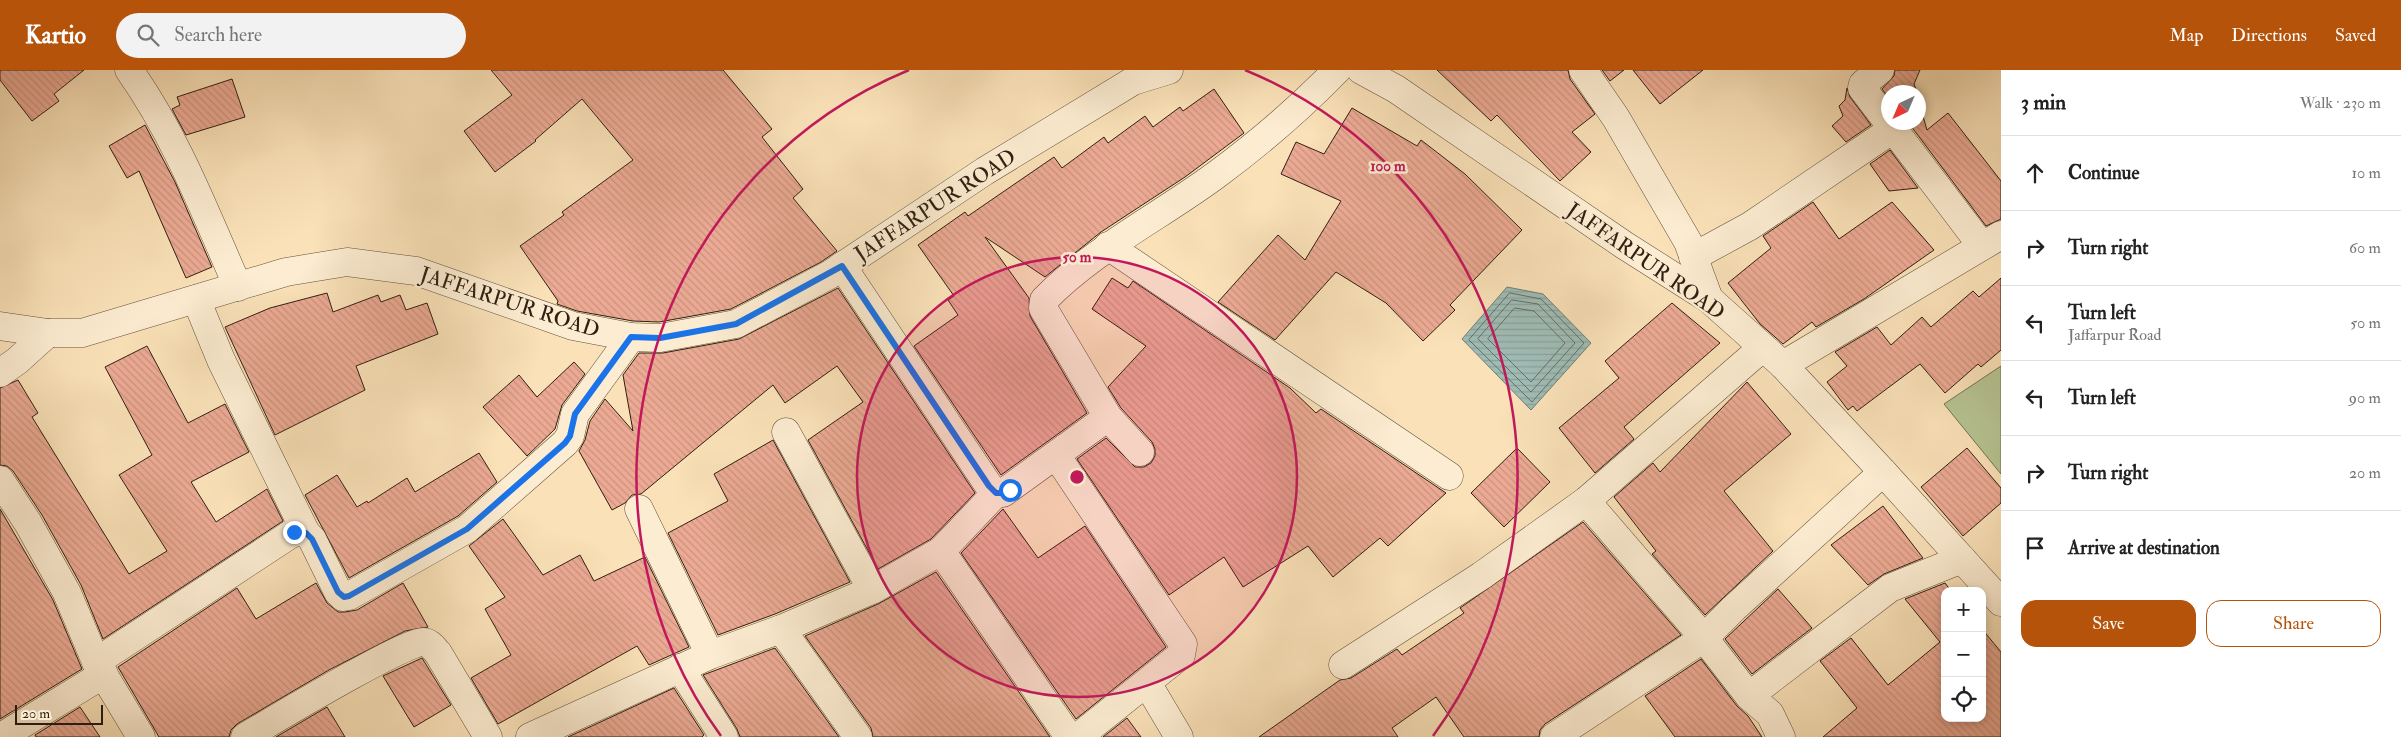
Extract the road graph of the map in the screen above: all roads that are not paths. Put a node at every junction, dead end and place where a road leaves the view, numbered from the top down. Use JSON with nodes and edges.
{"nodes":[{"id":1,"x":129,"y":70,"type":"edge"},
{"id":2,"x":1169,"y":70,"type":"edge"},
{"id":3,"x":1336,"y":70,"type":"edge"},
{"id":4,"x":1360,"y":70,"type":"edge"},
{"id":5,"x":1583,"y":70,"type":"edge"},
{"id":6,"x":1880,"y":70,"type":"edge"},
{"id":7,"x":1881,"y":113,"type":"edge"},
{"id":8,"x":1892,"y":130,"type":"edge"},
{"id":9,"x":1894,"y":130,"type":"edge"},
{"id":10,"x":1991,"y":241,"type":"edge"},
{"id":11,"x":1108,"y":246,"type":"junction"},
{"id":12,"x":1694,"y":257,"type":"junction"},
{"id":13,"x":842,"y":266,"type":"junction"},
{"id":14,"x":238,"y":287,"type":"junction"},
{"id":15,"x":196,"y":299,"type":"junction"},
{"id":16,"x":1709,"y":299,"type":"junction"},
{"id":17,"x":0,"y":326,"type":"edge"},
{"id":18,"x":48,"y":333,"type":"junction"},
{"id":19,"x":631,"y":337,"type":"junction"},
{"id":20,"x":1762,"y":348,"type":"junction"},
{"id":21,"x":1783,"y":365,"type":"junction"},
{"id":22,"x":0,"y":373,"type":"edge"},
{"id":23,"x":1108,"y":417,"type":"junction"},
{"id":24,"x":786,"y":432,"type":"dead end"},
{"id":25,"x":1140,"y":452,"type":"dead end"},
{"id":26,"x":1056,"y":455,"type":"junction"},
{"id":27,"x":1883,"y":472,"type":"junction"},
{"id":28,"x":1449,"y":476,"type":"dead end"},
{"id":29,"x":0,"y":480,"type":"edge"},
{"id":30,"x":996,"y":493,"type":"junction"},
{"id":31,"x":1586,"y":501,"type":"junction"},
{"id":32,"x":639,"y":509,"type":"dead end"},
{"id":33,"x":306,"y":533,"type":"junction"},
{"id":34,"x":941,"y":551,"type":"junction"},
{"id":35,"x":1962,"y":559,"type":"junction"},
{"id":36,"x":872,"y":590,"type":"junction"},
{"id":37,"x":2001,"y":602,"type":"edge"},
{"id":38,"x":781,"y":629,"type":"junction"},
{"id":39,"x":1704,"y":638,"type":"junction"},
{"id":40,"x":710,"y":655,"type":"junction"},
{"id":41,"x":1342,"y":665,"type":"dead end"},
{"id":42,"x":100,"y":668,"type":"junction"},
{"id":43,"x":680,"y":668,"type":"junction"},
{"id":44,"x":1147,"y":683,"type":"junction"},
{"id":45,"x":1750,"y":696,"type":"junction"},
{"id":46,"x":567,"y":729,"type":"edge"},
{"id":47,"x":1,"y":737,"type":"edge"},
{"id":48,"x":141,"y":737,"type":"edge"},
{"id":49,"x":245,"y":737,"type":"edge"},
{"id":50,"x":488,"y":737,"type":"edge"},
{"id":51,"x":530,"y":737,"type":"edge"},
{"id":52,"x":724,"y":737,"type":"edge"},
{"id":53,"x":858,"y":737,"type":"edge"},
{"id":54,"x":1069,"y":737,"type":"edge"},
{"id":55,"x":1078,"y":737,"type":"edge"},
{"id":56,"x":1179,"y":737,"type":"edge"},
{"id":57,"x":1554,"y":737,"type":"edge"},
{"id":58,"x":1781,"y":737,"type":"edge"}],
"edges":[{"from":1,"to":14,"type":"street"},
{"from":2,"to":13,"type":"street","name":"JAFFARPUR ROAD"},
{"from":3,"to":11,"type":"street"},
{"from":4,"to":16,"type":"street","name":"JAFFARPUR ROAD"},
{"from":5,"to":12,"type":"street"},
{"from":6,"to":7,"type":"street"},
{"from":8,"to":12,"type":"street"},
{"from":9,"to":10,"type":"street"},
{"from":10,"to":21,"type":"street"},
{"from":11,"to":23,"type":"street"},
{"from":11,"to":28,"type":"street"},
{"from":12,"to":16,"type":"street"},
{"from":13,"to":19,"type":"street","name":"JAFFARPUR ROAD"},
{"from":13,"to":30,"type":"street"},
{"from":14,"to":15,"type":"street","name":"JAFFARPUR ROAD"},
{"from":14,"to":19,"type":"street","name":"JAFFARPUR ROAD"},
{"from":15,"to":18,"type":"street","name":"JAFFARPUR ROAD"},
{"from":15,"to":33,"type":"street"},
{"from":16,"to":20,"type":"street","name":"JAFFARPUR ROAD"},
{"from":17,"to":18,"type":"street","name":"JAFFARPUR ROAD"},
{"from":18,"to":22,"type":"street"},
{"from":19,"to":33,"type":"street"},
{"from":20,"to":21,"type":"street","name":"JAFFARPUR ROAD"},
{"from":20,"to":31,"type":"street"},
{"from":21,"to":27,"type":"street","name":"JAFFARPUR ROAD"},
{"from":23,"to":25,"type":"street"},
{"from":23,"to":26,"type":"street"},
{"from":24,"to":36,"type":"street"},
{"from":26,"to":30,"type":"street"},
{"from":26,"to":44,"type":"street"},
{"from":27,"to":35,"type":"street","name":"JAFFARPUR ROAD"},
{"from":27,"to":39,"type":"street"},
{"from":29,"to":42,"type":"street"},
{"from":30,"to":34,"type":"street"},
{"from":31,"to":39,"type":"street"},
{"from":31,"to":41,"type":"street"},
{"from":32,"to":40,"type":"street"},
{"from":33,"to":42,"type":"street"},
{"from":34,"to":36,"type":"street"},
{"from":34,"to":54,"type":"street"},
{"from":35,"to":37,"type":"street","name":"JAFFARPUR ROAD"},
{"from":35,"to":45,"type":"street"},
{"from":36,"to":38,"type":"street"},
{"from":38,"to":40,"type":"street"},
{"from":38,"to":53,"type":"street"},
{"from":39,"to":45,"type":"street"},
{"from":39,"to":57,"type":"street"},
{"from":40,"to":43,"type":"street"},
{"from":42,"to":47,"type":"street"},
{"from":42,"to":48,"type":"street"},
{"from":43,"to":46,"type":"street"},
{"from":43,"to":52,"type":"street"},
{"from":44,"to":55,"type":"street"},
{"from":44,"to":56,"type":"street"},
{"from":45,"to":58,"type":"street"},
{"from":46,"to":51,"type":"street"},
{"from":49,"to":50,"type":"street"}]}
